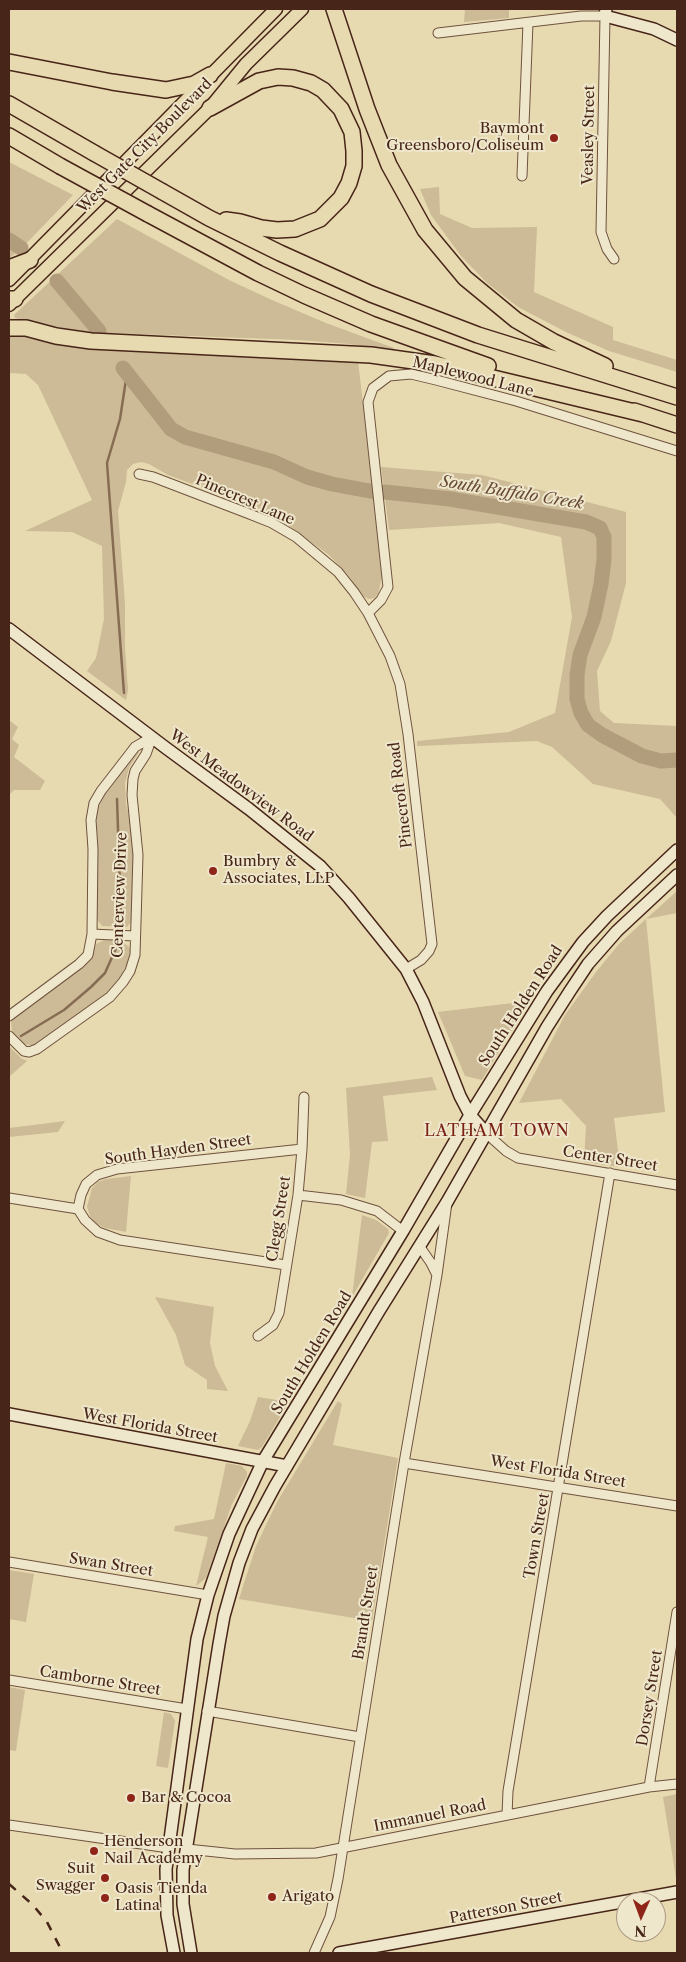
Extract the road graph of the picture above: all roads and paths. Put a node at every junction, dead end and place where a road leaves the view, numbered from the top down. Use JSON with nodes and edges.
{"nodes":[{"id":1,"x":276,"y":9,"type":"edge"},
{"id":2,"x":302,"y":9,"type":"edge"},
{"id":3,"x":334,"y":9,"type":"edge"},
{"id":4,"x":606,"y":12,"type":"edge"},
{"id":5,"x":528,"y":23,"type":"junction"},
{"id":6,"x":438,"y":33,"type":"dead end"},
{"id":7,"x":677,"y":40,"type":"edge"},
{"id":8,"x":9,"y":62,"type":"edge"},
{"id":9,"x":210,"y":74,"type":"junction"},
{"id":10,"x":9,"y":104,"type":"edge"},
{"id":11,"x":210,"y":108,"type":"junction"},
{"id":12,"x":9,"y":138,"type":"edge"},
{"id":13,"x":522,"y":176,"type":"dead end"},
{"id":14,"x":210,"y":218,"type":"junction"},
{"id":15,"x":614,"y":259,"type":"dead end"},
{"id":16,"x":30,"y":260,"type":"junction"},
{"id":17,"x":9,"y":268,"type":"edge"},
{"id":18,"x":9,"y":280,"type":"edge"},
{"id":19,"x":11,"y":301,"type":"edge"},
{"id":20,"x":9,"y":328,"type":"edge"},
{"id":21,"x":654,"y":390,"type":"junction"},
{"id":22,"x":677,"y":397,"type":"edge"},
{"id":23,"x":643,"y":414,"type":"junction"},
{"id":24,"x":677,"y":425,"type":"edge"},
{"id":25,"x":677,"y":451,"type":"edge"},
{"id":26,"x":139,"y":474,"type":"dead end"},
{"id":27,"x":368,"y":613,"type":"junction"},
{"id":28,"x":9,"y":629,"type":"edge"},
{"id":29,"x":152,"y":737,"type":"junction"},
{"id":30,"x":677,"y":850,"type":"edge"},
{"id":31,"x":677,"y":875,"type":"edge"},
{"id":32,"x":92,"y":934,"type":"junction"},
{"id":33,"x":135,"y":936,"type":"junction"},
{"id":34,"x":406,"y":969,"type":"junction"},
{"id":35,"x":9,"y":1016,"type":"edge"},
{"id":36,"x":9,"y":1036,"type":"edge"},
{"id":37,"x":304,"y":1097,"type":"dead end"},
{"id":38,"x":470,"y":1115,"type":"junction"},
{"id":39,"x":486,"y":1134,"type":"junction"},
{"id":40,"x":302,"y":1148,"type":"junction"},
{"id":41,"x":610,"y":1173,"type":"junction"},
{"id":42,"x":677,"y":1184,"type":"edge"},
{"id":43,"x":298,"y":1195,"type":"junction"},
{"id":44,"x":9,"y":1198,"type":"edge"},
{"id":45,"x":447,"y":1202,"type":"junction"},
{"id":46,"x":78,"y":1208,"type":"junction"},
{"id":47,"x":403,"y":1231,"type":"junction"},
{"id":48,"x":420,"y":1248,"type":"junction"},
{"id":49,"x":286,"y":1265,"type":"junction"},
{"id":50,"x":437,"y":1275,"type":"junction"},
{"id":51,"x":258,"y":1336,"type":"dead end"},
{"id":52,"x":9,"y":1414,"type":"edge"},
{"id":53,"x":264,"y":1461,"type":"junction"},
{"id":54,"x":404,"y":1462,"type":"junction"},
{"id":55,"x":287,"y":1466,"type":"junction"},
{"id":56,"x":559,"y":1487,"type":"junction"},
{"id":57,"x":677,"y":1506,"type":"edge"},
{"id":58,"x":9,"y":1562,"type":"edge"},
{"id":59,"x":208,"y":1595,"type":"junction"},
{"id":60,"x":677,"y":1612,"type":"edge"},
{"id":61,"x":9,"y":1680,"type":"edge"},
{"id":62,"x":187,"y":1709,"type":"junction"},
{"id":63,"x":207,"y":1711,"type":"junction"},
{"id":64,"x":360,"y":1737,"type":"junction"},
{"id":65,"x":677,"y":1784,"type":"edge"},
{"id":66,"x":650,"y":1788,"type":"junction"},
{"id":67,"x":507,"y":1815,"type":"junction"},
{"id":68,"x":9,"y":1825,"type":"edge"},
{"id":69,"x":169,"y":1848,"type":"junction"},
{"id":70,"x":343,"y":1848,"type":"junction"},
{"id":71,"x":187,"y":1849,"type":"junction"},
{"id":72,"x":182,"y":1885,"type":"junction"},
{"id":73,"x":677,"y":1892,"type":"edge"},
{"id":74,"x":174,"y":1953,"type":"edge"},
{"id":75,"x":191,"y":1953,"type":"edge"},
{"id":76,"x":314,"y":1953,"type":"edge"},
{"id":77,"x":339,"y":1953,"type":"edge"}],
"edges":[{"from":1,"to":9,"type":"main road","name":"West Gate City Boulevard"},
{"from":2,"to":11,"type":"main road","name":"West Gate City Boulevard"},
{"from":3,"to":21,"type":"highway"},
{"from":4,"to":5,"type":"street"},
{"from":4,"to":7,"type":"main road"},
{"from":4,"to":15,"type":"street","name":"Veasley Street"},
{"from":5,"to":6,"type":"street"},
{"from":5,"to":13,"type":"street"},
{"from":8,"to":9,"type":"highway"},
{"from":9,"to":16,"type":"main road","name":"West Gate City Boulevard"},
{"from":10,"to":14,"type":"highway","bridge":true},
{"from":11,"to":14,"type":"highway"},
{"from":11,"to":19,"type":"main road","name":"West Gate City Boulevard"},
{"from":12,"to":23,"type":"highway","bridge":true},
{"from":14,"to":21,"type":"highway"},
{"from":16,"to":17,"type":"highway"},
{"from":16,"to":18,"type":"main road","name":"West Gate City Boulevard"},
{"from":20,"to":23,"type":"highway"},
{"from":21,"to":22,"type":"highway"},
{"from":23,"to":24,"type":"highway"},
{"from":25,"to":27,"type":"street","name":"Maplewood Lane"},
{"from":26,"to":27,"type":"street","name":"Pinecrest Lane"},
{"from":27,"to":34,"type":"street","name":"Pinecroft Road"},
{"from":28,"to":29,"type":"main road","name":"West Meadowview Road"},
{"from":29,"to":32,"type":"street","name":"Centerview Drive"},
{"from":29,"to":33,"type":"street","name":"Centerview Drive"},
{"from":29,"to":34,"type":"main road","name":"West Meadowview Road"},
{"from":30,"to":38,"type":"main road","name":"South Holden Road"},
{"from":31,"to":39,"type":"main road"},
{"from":32,"to":33,"type":"street"},
{"from":32,"to":35,"type":"street","name":"Centerview Drive"},
{"from":33,"to":36,"type":"street","name":"Centerview Drive"},
{"from":34,"to":38,"type":"main road","name":"West Meadowview Road"},
{"from":37,"to":40,"type":"street","name":"Clegg Street"},
{"from":38,"to":39,"type":"main road","name":"West Meadowview Road"},
{"from":38,"to":47,"type":"main road","name":"South Holden Road"},
{"from":39,"to":41,"type":"street","name":"Center Street"},
{"from":39,"to":45,"type":"main road"},
{"from":40,"to":43,"type":"street","name":"Clegg Street"},
{"from":40,"to":46,"type":"street","name":"South Hayden Street"},
{"from":41,"to":42,"type":"street","name":"Center Street"},
{"from":41,"to":56,"type":"street","name":"Town Street"},
{"from":43,"to":47,"type":"street"},
{"from":43,"to":49,"type":"street","name":"Clegg Street"},
{"from":44,"to":46,"type":"street"},
{"from":45,"to":48,"type":"main road"},
{"from":45,"to":50,"type":"street","name":"Brandt Street"},
{"from":46,"to":49,"type":"street"},
{"from":47,"to":53,"type":"main road","name":"South Holden Road"},
{"from":48,"to":50,"type":"street"},
{"from":48,"to":55,"type":"main road"},
{"from":49,"to":51,"type":"street","name":"Clegg Street"},
{"from":50,"to":54,"type":"street","name":"Brandt Street"},
{"from":52,"to":53,"type":"main road","name":"West Florida Street"},
{"from":53,"to":55,"type":"main road","name":"West Florida Street"},
{"from":53,"to":59,"type":"main road","name":"South Holden Road"},
{"from":54,"to":56,"type":"street","name":"West Florida Street"},
{"from":54,"to":64,"type":"street","name":"Brandt Street"},
{"from":55,"to":63,"type":"main road"},
{"from":56,"to":57,"type":"street","name":"West Florida Street"},
{"from":56,"to":67,"type":"street","name":"Town Street"},
{"from":58,"to":59,"type":"street","name":"Swan Street"},
{"from":59,"to":62,"type":"main road","name":"South Holden Road"},
{"from":60,"to":66,"type":"street","name":"Dorsey Street"},
{"from":61,"to":62,"type":"street","name":"Camborne Street"},
{"from":62,"to":69,"type":"main road","name":"South Holden Road"},
{"from":63,"to":64,"type":"street"},
{"from":63,"to":71,"type":"main road"},
{"from":64,"to":70,"type":"street","name":"Brandt Street"},
{"from":65,"to":66,"type":"street","name":"Immanuel Road"},
{"from":66,"to":67,"type":"street","name":"Immanuel Road"},
{"from":67,"to":70,"type":"street","name":"Immanuel Road"},
{"from":68,"to":69,"type":"street"},
{"from":69,"to":72,"type":"main road"},
{"from":69,"to":74,"type":"main road","name":"South Holden Road"},
{"from":70,"to":71,"type":"street","name":"Immanuel Road"},
{"from":70,"to":76,"type":"street","name":"Brandt Street"},
{"from":71,"to":72,"type":"main road"},
{"from":72,"to":75,"type":"main road"},
{"from":73,"to":77,"type":"main road","name":"Patterson Street"}]}
